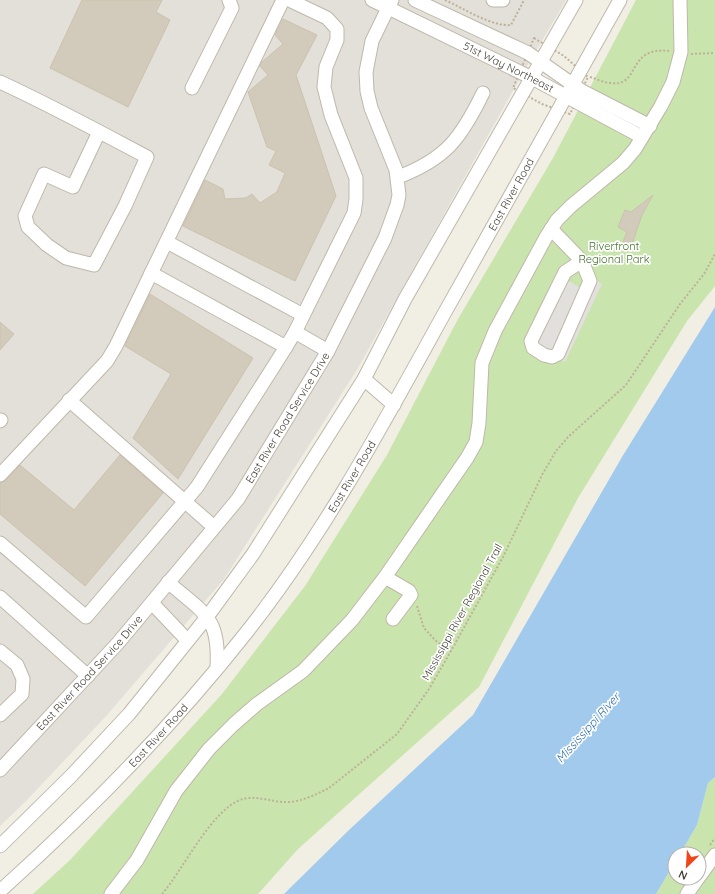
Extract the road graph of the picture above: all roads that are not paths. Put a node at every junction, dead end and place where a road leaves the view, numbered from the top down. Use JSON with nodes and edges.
{"nodes":[{"id":1,"x":229,"y":0,"type":"edge"},
{"id":2,"x":283,"y":0,"type":"edge"},
{"id":3,"x":289,"y":0,"type":"edge"},
{"id":4,"x":372,"y":0,"type":"edge"},
{"id":5,"x":415,"y":0,"type":"edge"},
{"id":6,"x":493,"y":0,"type":"edge"},
{"id":7,"x":503,"y":0,"type":"edge"},
{"id":8,"x":576,"y":0,"type":"edge"},
{"id":9,"x":620,"y":0,"type":"edge"},
{"id":10,"x":680,"y":0,"type":"edge"},
{"id":11,"x":390,"y":4,"type":"edge"},
{"id":12,"x":541,"y":62,"type":"junction"},
{"id":13,"x":532,"y":78,"type":"junction"},
{"id":14,"x":0,"y":82,"type":"edge"},
{"id":15,"x":572,"y":85,"type":"junction"},
{"id":16,"x":192,"y":88,"type":"dead end"},
{"id":17,"x":483,"y":93,"type":"dead end"},
{"id":18,"x":566,"y":97,"type":"junction"},
{"id":19,"x":650,"y":126,"type":"junction"},
{"id":20,"x":99,"y":132,"type":"junction"},
{"id":21,"x":642,"y":137,"type":"junction"},
{"id":22,"x":398,"y":177,"type":"junction"},
{"id":23,"x":551,"y":229,"type":"junction"},
{"id":24,"x":166,"y":242,"type":"junction"},
{"id":25,"x":582,"y":261,"type":"junction"},
{"id":26,"x":151,"y":274,"type":"junction"},
{"id":27,"x":303,"y":315,"type":"junction"},
{"id":28,"x":295,"y":332,"type":"junction"},
{"id":29,"x":286,"y":347,"type":"junction"},
{"id":30,"x":328,"y":351,"type":"junction"},
{"id":31,"x":364,"y":378,"type":"junction"},
{"id":32,"x":69,"y":400,"type":"junction"},
{"id":33,"x":394,"y":406,"type":"junction"},
{"id":34,"x":0,"y":475,"type":"edge"},
{"id":35,"x":184,"y":500,"type":"junction"},
{"id":36,"x":214,"y":527,"type":"junction"},
{"id":37,"x":0,"y":544,"type":"edge"},
{"id":38,"x":385,"y":577,"type":"junction"},
{"id":39,"x":168,"y":582,"type":"junction"},
{"id":40,"x":0,"y":597,"type":"edge"},
{"id":41,"x":152,"y":603,"type":"junction"},
{"id":42,"x":207,"y":617,"type":"junction"},
{"id":43,"x":393,"y":619,"type":"dead end"},
{"id":44,"x":187,"y":640,"type":"junction"},
{"id":45,"x":0,"y":651,"type":"edge"},
{"id":46,"x":217,"y":667,"type":"junction"},
{"id":47,"x":88,"y":676,"type":"junction"},
{"id":48,"x":0,"y":715,"type":"edge"},
{"id":49,"x":0,"y":770,"type":"edge"},
{"id":50,"x":0,"y":846,"type":"edge"},
{"id":51,"x":715,"y":855,"type":"edge"},
{"id":52,"x":707,"y":866,"type":"edge"},
{"id":53,"x":0,"y":891,"type":"edge"},
{"id":54,"x":111,"y":894,"type":"edge"}],
"edges":[{"from":1,"to":16,"type":"street"},
{"from":2,"to":24,"type":"street"},
{"from":3,"to":27,"type":"street"},
{"from":4,"to":11,"type":"street","name":"51st Way Northeast"},
{"from":5,"to":12,"type":"street","name":"51st Way Northeast"},
{"from":6,"to":7,"type":"street"},
{"from":8,"to":12,"type":"street"},
{"from":9,"to":15,"type":"street","name":"East River Road"},
{"from":10,"to":19,"type":"street"},
{"from":11,"to":13,"type":"street","name":"51st Way Northeast"},
{"from":11,"to":22,"type":"street","name":"East River Road Service Drive"},
{"from":12,"to":13,"type":"street"},
{"from":12,"to":15,"type":"street","name":"51st Way Northeast"},
{"from":13,"to":18,"type":"street","name":"51st Way Northeast"},
{"from":13,"to":31,"type":"street"},
{"from":14,"to":20,"type":"street"},
{"from":15,"to":18,"type":"street","name":"East River Road"},
{"from":15,"to":19,"type":"street","name":"51st Way Northeast"},
{"from":17,"to":22,"type":"street"},
{"from":18,"to":21,"type":"street","name":"51st Way Northeast"},
{"from":18,"to":33,"type":"street","name":"East River Road"},
{"from":19,"to":21,"type":"street"},
{"from":20,"to":20,"type":"street"},
{"from":21,"to":23,"type":"street"},
{"from":22,"to":30,"type":"street","name":"East River Road Service Drive"},
{"from":23,"to":25,"type":"street"},
{"from":23,"to":38,"type":"street"},
{"from":24,"to":26,"type":"street"},
{"from":24,"to":27,"type":"street"},
{"from":25,"to":25,"type":"street"},
{"from":26,"to":29,"type":"street"},
{"from":26,"to":32,"type":"street"},
{"from":27,"to":28,"type":"street"},
{"from":28,"to":29,"type":"street"},
{"from":28,"to":30,"type":"street"},
{"from":29,"to":35,"type":"street"},
{"from":30,"to":36,"type":"street","name":"East River Road Service Drive"},
{"from":31,"to":33,"type":"street"},
{"from":31,"to":42,"type":"street"},
{"from":32,"to":34,"type":"street"},
{"from":32,"to":35,"type":"street"},
{"from":33,"to":46,"type":"street","name":"East River Road"},
{"from":35,"to":36,"type":"street"},
{"from":35,"to":37,"type":"street"},
{"from":36,"to":39,"type":"street","name":"East River Road Service Drive"},
{"from":38,"to":43,"type":"street"},
{"from":38,"to":54,"type":"street"},
{"from":39,"to":41,"type":"street","name":"East River Road Service Drive"},
{"from":39,"to":42,"type":"street"},
{"from":40,"to":47,"type":"street"},
{"from":41,"to":44,"type":"street"},
{"from":41,"to":47,"type":"street","name":"East River Road Service Drive"},
{"from":42,"to":44,"type":"street"},
{"from":42,"to":46,"type":"street"},
{"from":44,"to":50,"type":"street"},
{"from":45,"to":48,"type":"street"},
{"from":46,"to":53,"type":"street","name":"East River Road"},
{"from":47,"to":49,"type":"street","name":"East River Road Service Drive"},
{"from":51,"to":52,"type":"street"}]}
